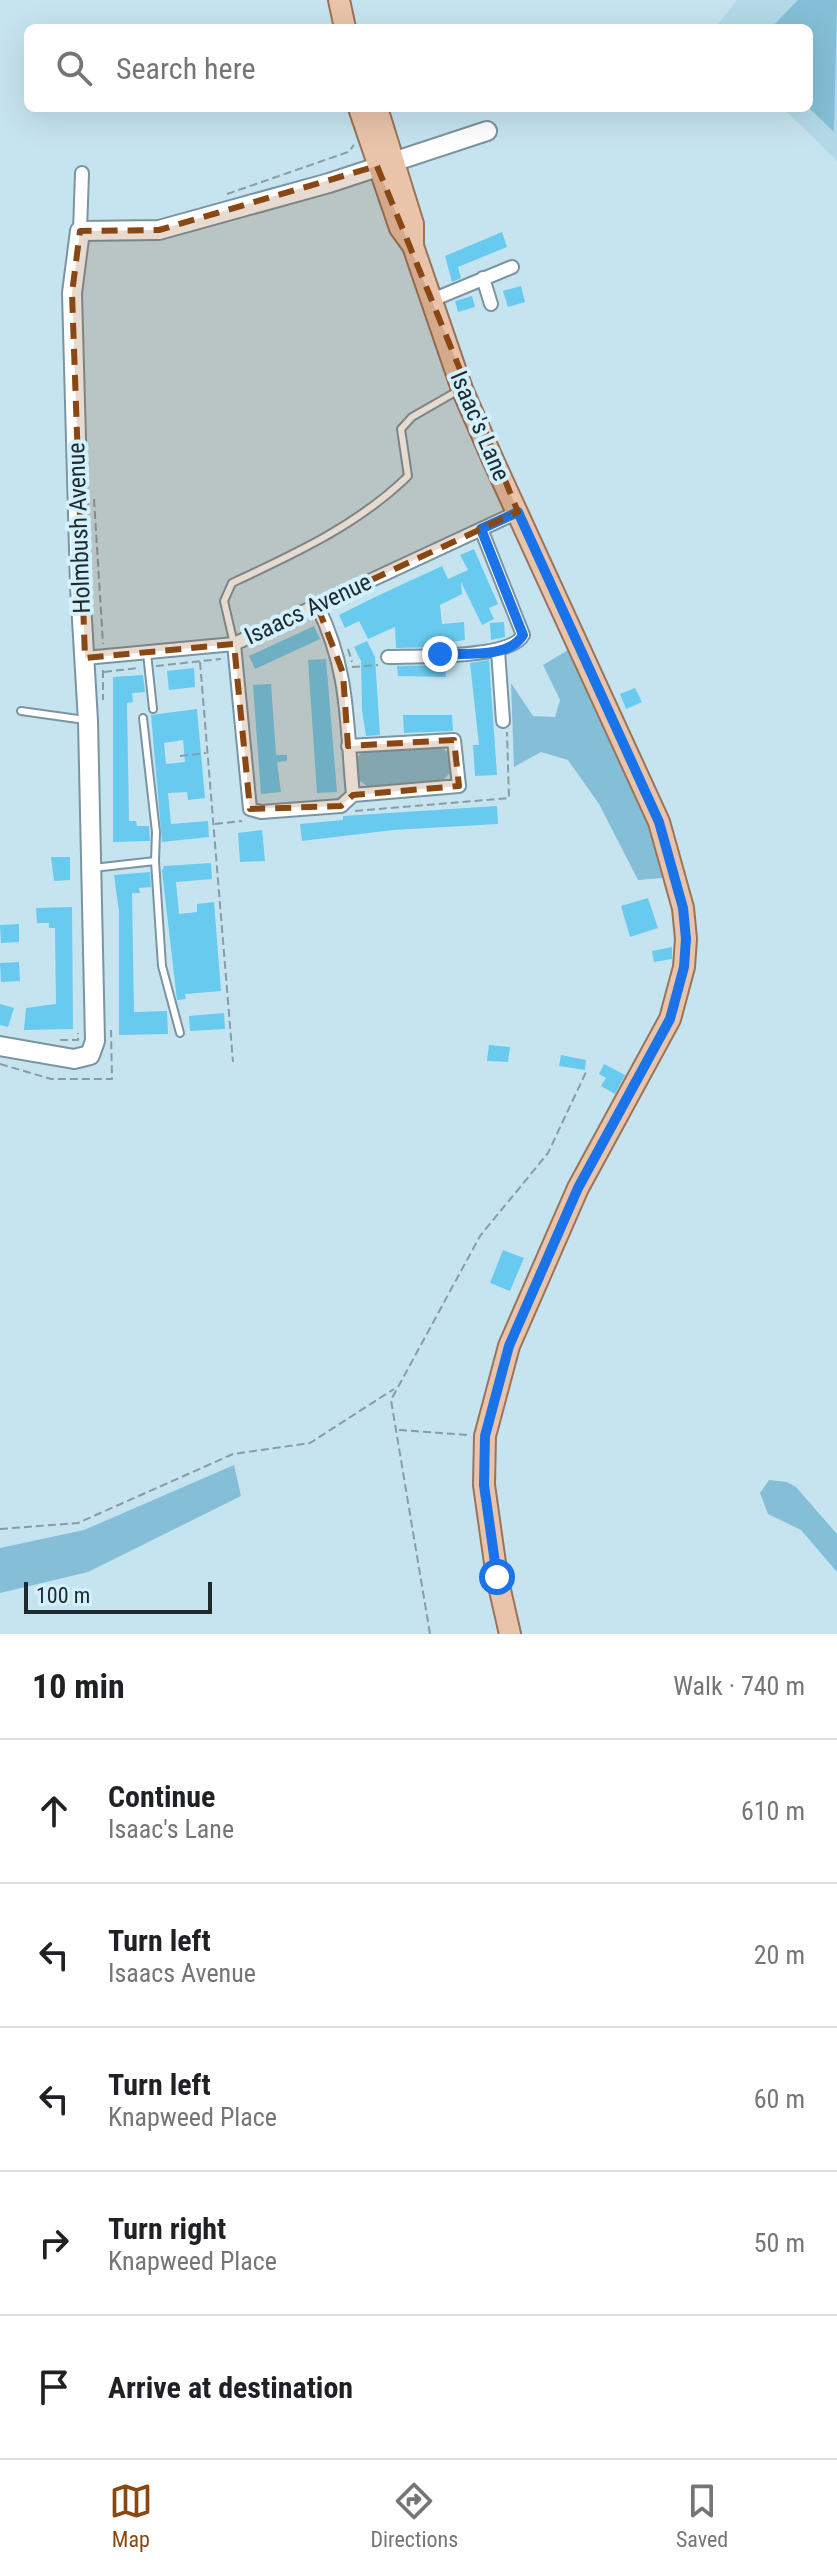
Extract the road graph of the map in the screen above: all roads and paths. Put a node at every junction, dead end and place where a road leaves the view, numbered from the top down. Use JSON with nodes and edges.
{"nodes":[{"id":1,"x":339,"y":0,"type":"edge"},
{"id":2,"x":344,"y":24,"type":"edge"},
{"id":3,"x":361,"y":112,"type":"edge"},
{"id":4,"x":378,"y":112,"type":"edge"},
{"id":5,"x":487,"y":131,"type":"dead end"},
{"id":6,"x":356,"y":144,"type":"dead end"},
{"id":7,"x":385,"y":162,"type":"junction"},
{"id":8,"x":82,"y":173,"type":"dead end"},
{"id":9,"x":225,"y":195,"type":"dead end"},
{"id":10,"x":80,"y":231,"type":"junction"},
{"id":11,"x":512,"y":267,"type":"dead end"},
{"id":12,"x":483,"y":278,"type":"junction"},
{"id":13,"x":432,"y":300,"type":"junction"},
{"id":14,"x":491,"y":304,"type":"dead end"},
{"id":15,"x":462,"y":389,"type":"junction"},
{"id":16,"x":94,"y":496,"type":"dead end"},
{"id":17,"x":518,"y":512,"type":"junction"},
{"id":18,"x":481,"y":529,"type":"junction"},
{"id":19,"x":317,"y":605,"type":"junction"},
{"id":20,"x":234,"y":644,"type":"junction"},
{"id":21,"x":498,"y":651,"type":"junction"},
{"id":22,"x":147,"y":652,"type":"junction"},
{"id":23,"x":94,"y":657,"type":"junction"},
{"id":24,"x":388,"y":657,"type":"joint"},
{"id":25,"x":200,"y":662,"type":"dead end"},
{"id":26,"x":352,"y":667,"type":"dead end"},
{"id":27,"x":103,"y":702,"type":"dead end"},
{"id":28,"x":153,"y":709,"type":"dead end"},
{"id":29,"x":21,"y":711,"type":"dead end"},
{"id":30,"x":143,"y":718,"type":"dead end"},
{"id":31,"x":88,"y":721,"type":"junction"},
{"id":32,"x":503,"y":721,"type":"dead end"},
{"id":33,"x":348,"y":746,"type":"junction"},
{"id":34,"x":207,"y":753,"type":"junction"},
{"id":35,"x":180,"y":756,"type":"dead end"},
{"id":36,"x":353,"y":795,"type":"junction"},
{"id":37,"x":242,"y":821,"type":"dead end"},
{"id":38,"x":214,"y":824,"type":"junction"},
{"id":39,"x":155,"y":861,"type":"junction"},
{"id":40,"x":89,"y":868,"type":"junction"},
{"id":41,"x":78,"y":1027,"type":"dead end"},
{"id":42,"x":111,"y":1029,"type":"dead end"},
{"id":43,"x":180,"y":1033,"type":"dead end"},
{"id":44,"x":51,"y":1040,"type":"dead end"},
{"id":45,"x":0,"y":1046,"type":"edge"},
{"id":46,"x":233,"y":1062,"type":"dead end"},
{"id":47,"x":0,"y":1064,"type":"edge"},
{"id":48,"x":587,"y":1070,"type":"dead end"},
{"id":49,"x":395,"y":1388,"type":"junction"},
{"id":50,"x":397,"y":1430,"type":"junction"},
{"id":51,"x":485,"y":1436,"type":"junction"},
{"id":52,"x":0,"y":1529,"type":"edge"},
{"id":53,"x":430,"y":1634,"type":"edge"},
{"id":54,"x":510,"y":1634,"type":"edge"}],
"edges":[{"from":1,"to":2,"type":"main road"},
{"from":3,"to":7,"type":"main road","name":"Isaac's Lane"},
{"from":4,"to":7,"type":"main road","name":"Isaac's Lane"},
{"from":5,"to":7,"type":"street"},
{"from":6,"to":9,"type":"path"},
{"from":7,"to":10,"type":"street"},
{"from":7,"to":13,"type":"main road","name":"Isaac's Lane"},
{"from":8,"to":10,"type":"street"},
{"from":10,"to":23,"type":"street","name":"Holmbush Avenue"},
{"from":11,"to":12,"type":"street"},
{"from":12,"to":13,"type":"street"},
{"from":12,"to":14,"type":"street"},
{"from":13,"to":15,"type":"main road","name":"Isaac's Lane"},
{"from":15,"to":17,"type":"main road","name":"Isaac's Lane"},
{"from":15,"to":20,"type":"lane"},
{"from":16,"to":23,"type":"path"},
{"from":17,"to":18,"type":"street","name":"Isaacs Avenue"},
{"from":17,"to":51,"type":"main road","name":"Isaac's Lane"},
{"from":18,"to":19,"type":"street","name":"Isaacs Avenue"},
{"from":18,"to":21,"type":"street"},
{"from":19,"to":20,"type":"street","name":"Isaacs Avenue"},
{"from":19,"to":33,"type":"street"},
{"from":20,"to":22,"type":"street","name":"Isaacs Avenue"},
{"from":20,"to":36,"type":"street"},
{"from":21,"to":24,"type":"street"},
{"from":21,"to":32,"type":"street"},
{"from":22,"to":23,"type":"street","name":"Isaacs Avenue"},
{"from":22,"to":28,"type":"lane"},
{"from":23,"to":27,"type":"path"},
{"from":23,"to":31,"type":"street","name":"Holmbush Avenue"},
{"from":24,"to":26,"type":"path"},
{"from":25,"to":34,"type":"path"},
{"from":29,"to":31,"type":"lane"},
{"from":30,"to":39,"type":"lane"},
{"from":31,"to":40,"type":"street","name":"Holmbush Avenue"},
{"from":33,"to":36,"type":"street"},
{"from":33,"to":36,"type":"street"},
{"from":34,"to":35,"type":"path"},
{"from":34,"to":38,"type":"path"},
{"from":37,"to":38,"type":"path"},
{"from":38,"to":46,"type":"path"},
{"from":39,"to":40,"type":"lane"},
{"from":39,"to":43,"type":"lane"},
{"from":40,"to":45,"type":"street","name":"Holmbush Avenue"},
{"from":41,"to":44,"type":"path"},
{"from":42,"to":47,"type":"path"},
{"from":48,"to":49,"type":"path"},
{"from":49,"to":50,"type":"path"},
{"from":49,"to":52,"type":"path"},
{"from":50,"to":51,"type":"path"},
{"from":50,"to":53,"type":"path"},
{"from":51,"to":54,"type":"main road","name":"Isaac's Lane"}]}
